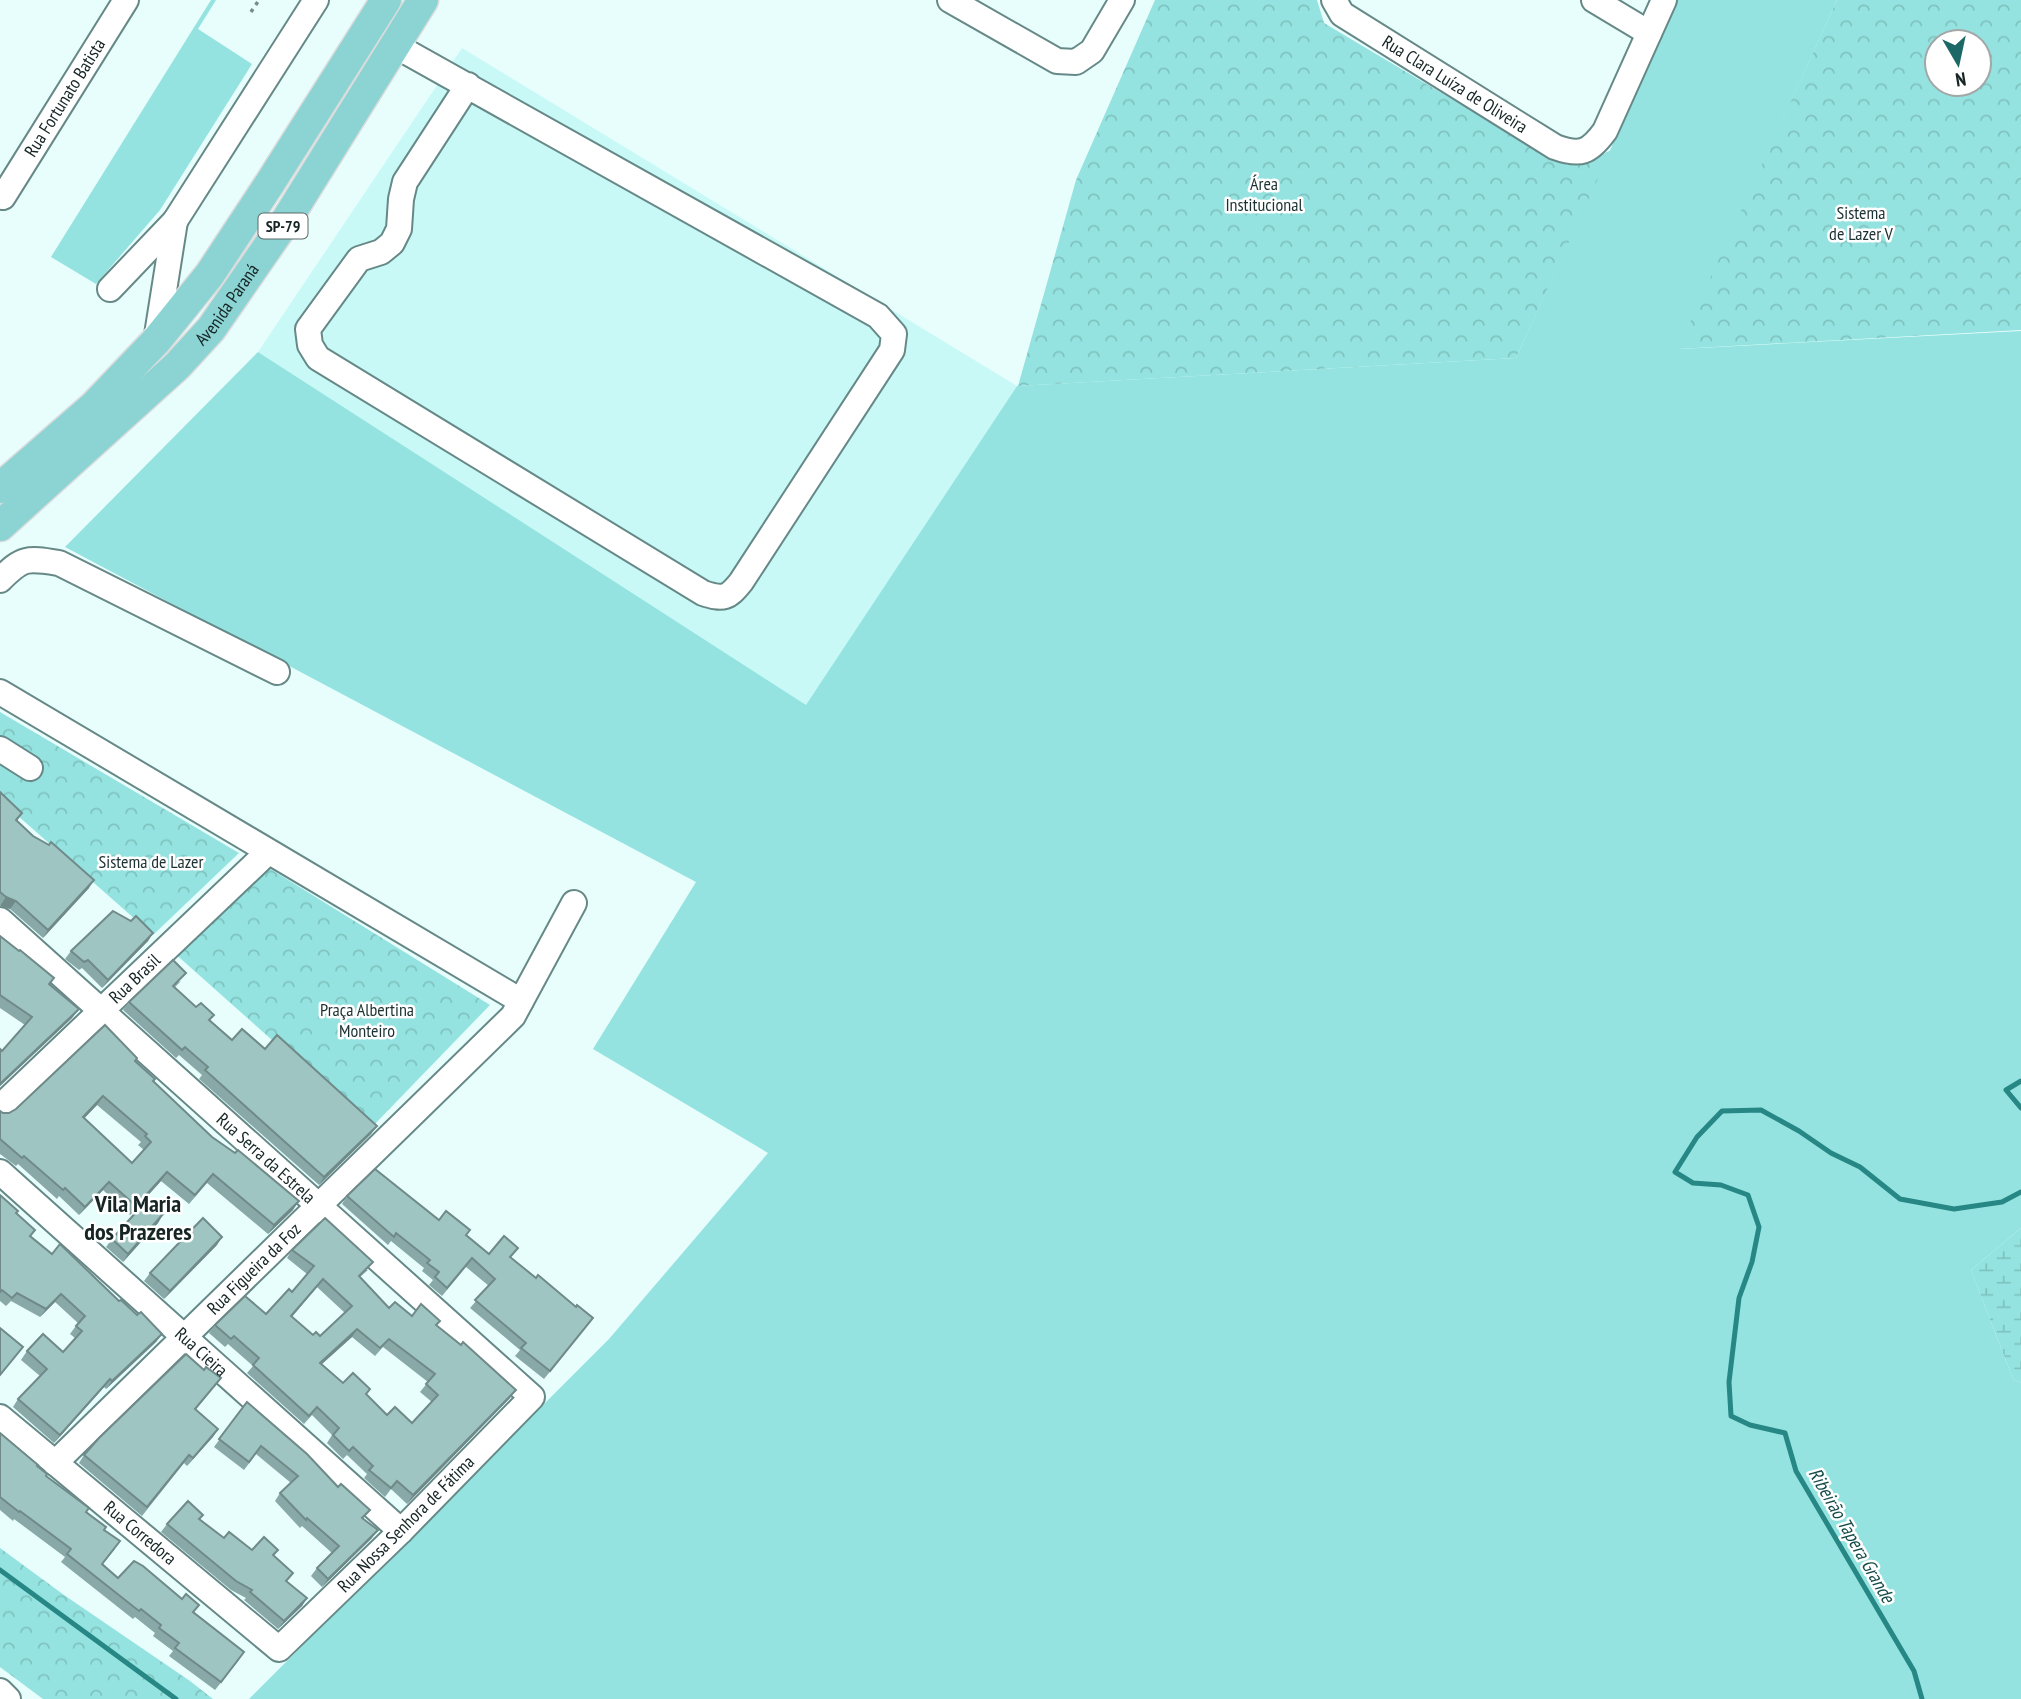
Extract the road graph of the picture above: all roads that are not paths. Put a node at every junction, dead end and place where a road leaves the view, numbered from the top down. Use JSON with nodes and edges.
{"nodes":[{"id":1,"x":126,"y":0,"type":"edge"},
{"id":2,"x":316,"y":0,"type":"edge"},
{"id":3,"x":386,"y":0,"type":"edge"},
{"id":4,"x":422,"y":0,"type":"edge"},
{"id":5,"x":950,"y":0,"type":"edge"},
{"id":6,"x":1122,"y":0,"type":"edge"},
{"id":7,"x":1334,"y":0,"type":"edge"},
{"id":8,"x":1594,"y":0,"type":"edge"},
{"id":9,"x":1664,"y":0,"type":"edge"},
{"id":10,"x":1649,"y":33,"type":"junction"},
{"id":11,"x":396,"y":46,"type":"junction"},
{"id":12,"x":468,"y":85,"type":"junction"},
{"id":13,"x":3,"y":197,"type":"dead end"},
{"id":14,"x":175,"y":221,"type":"junction"},
{"id":15,"x":110,"y":289,"type":"dead end"},
{"id":16,"x":156,"y":341,"type":"junction"},
{"id":17,"x":0,"y":488,"type":"edge"},
{"id":18,"x":0,"y":526,"type":"edge"},
{"id":19,"x":0,"y":580,"type":"edge"},
{"id":20,"x":278,"y":673,"type":"dead end"},
{"id":21,"x":0,"y":692,"type":"edge"},
{"id":22,"x":0,"y":748,"type":"edge"},
{"id":23,"x":30,"y":768,"type":"dead end"},
{"id":24,"x":268,"y":852,"type":"junction"},
{"id":25,"x":574,"y":904,"type":"dead end"},
{"id":26,"x":0,"y":920,"type":"edge"},
{"id":27,"x":517,"y":1009,"type":"junction"},
{"id":28,"x":101,"y":1011,"type":"junction"},
{"id":29,"x":0,"y":1107,"type":"edge"},
{"id":30,"x":0,"y":1172,"type":"edge"},
{"id":31,"x":319,"y":1206,"type":"junction"},
{"id":32,"x":184,"y":1337,"type":"junction"},
{"id":33,"x":532,"y":1397,"type":"joint"},
{"id":34,"x":0,"y":1416,"type":"edge"},
{"id":35,"x":55,"y":1463,"type":"junction"},
{"id":36,"x":401,"y":1531,"type":"junction"},
{"id":37,"x":279,"y":1649,"type":"joint"},
{"id":38,"x":0,"y":1691,"type":"edge"},
{"id":39,"x":8,"y":1699,"type":"edge"}],
"edges":[{"from":1,"to":13,"type":"street","name":"Rua Fortunato Batista"},
{"from":2,"to":14,"type":"street"},
{"from":3,"to":16,"type":"main road","name":"Avenida Paraná","number":"SP-79"},
{"from":4,"to":11,"type":"main road","name":"Avenida Paraná","number":"SP-79"},
{"from":5,"to":6,"type":"street"},
{"from":7,"to":10,"type":"street","name":"Rua Clara Luíza de Oliveira"},
{"from":8,"to":10,"type":"street"},
{"from":9,"to":10,"type":"street"},
{"from":11,"to":12,"type":"street"},
{"from":11,"to":18,"type":"main road","name":"Avenida Paraná","number":"SP-79"},
{"from":12,"to":12,"type":"street"},
{"from":14,"to":15,"type":"street"},
{"from":14,"to":16,"type":"street"},
{"from":16,"to":17,"type":"main road","name":"Avenida Paraná","number":"SP-79"},
{"from":19,"to":20,"type":"street"},
{"from":21,"to":24,"type":"street"},
{"from":22,"to":23,"type":"street"},
{"from":24,"to":27,"type":"street"},
{"from":24,"to":28,"type":"street","name":"Rua Brasil"},
{"from":25,"to":27,"type":"street","name":"Rua Figueira da Foz"},
{"from":26,"to":28,"type":"street","name":"Rua Serra da Estrela"},
{"from":27,"to":31,"type":"street","name":"Rua Figueira da Foz"},
{"from":28,"to":29,"type":"street","name":"Rua Brasil"},
{"from":28,"to":31,"type":"street","name":"Rua Serra da Estrela"},
{"from":30,"to":32,"type":"street","name":"Rua Cieira"},
{"from":31,"to":32,"type":"street","name":"Rua Figueira da Foz"},
{"from":31,"to":33,"type":"street","name":"Rua Serra da Estrela"},
{"from":32,"to":35,"type":"street","name":"Rua Figueira da Foz"},
{"from":32,"to":36,"type":"street","name":"Rua Cieira"},
{"from":33,"to":36,"type":"street","name":"Rua Nossa Senhora de Fátima"},
{"from":34,"to":35,"type":"street","name":"Rua Corredora"},
{"from":35,"to":37,"type":"street","name":"Rua Corredora"},
{"from":36,"to":37,"type":"street","name":"Rua Nossa Senhora de Fátima"},
{"from":38,"to":39,"type":"street"}]}
